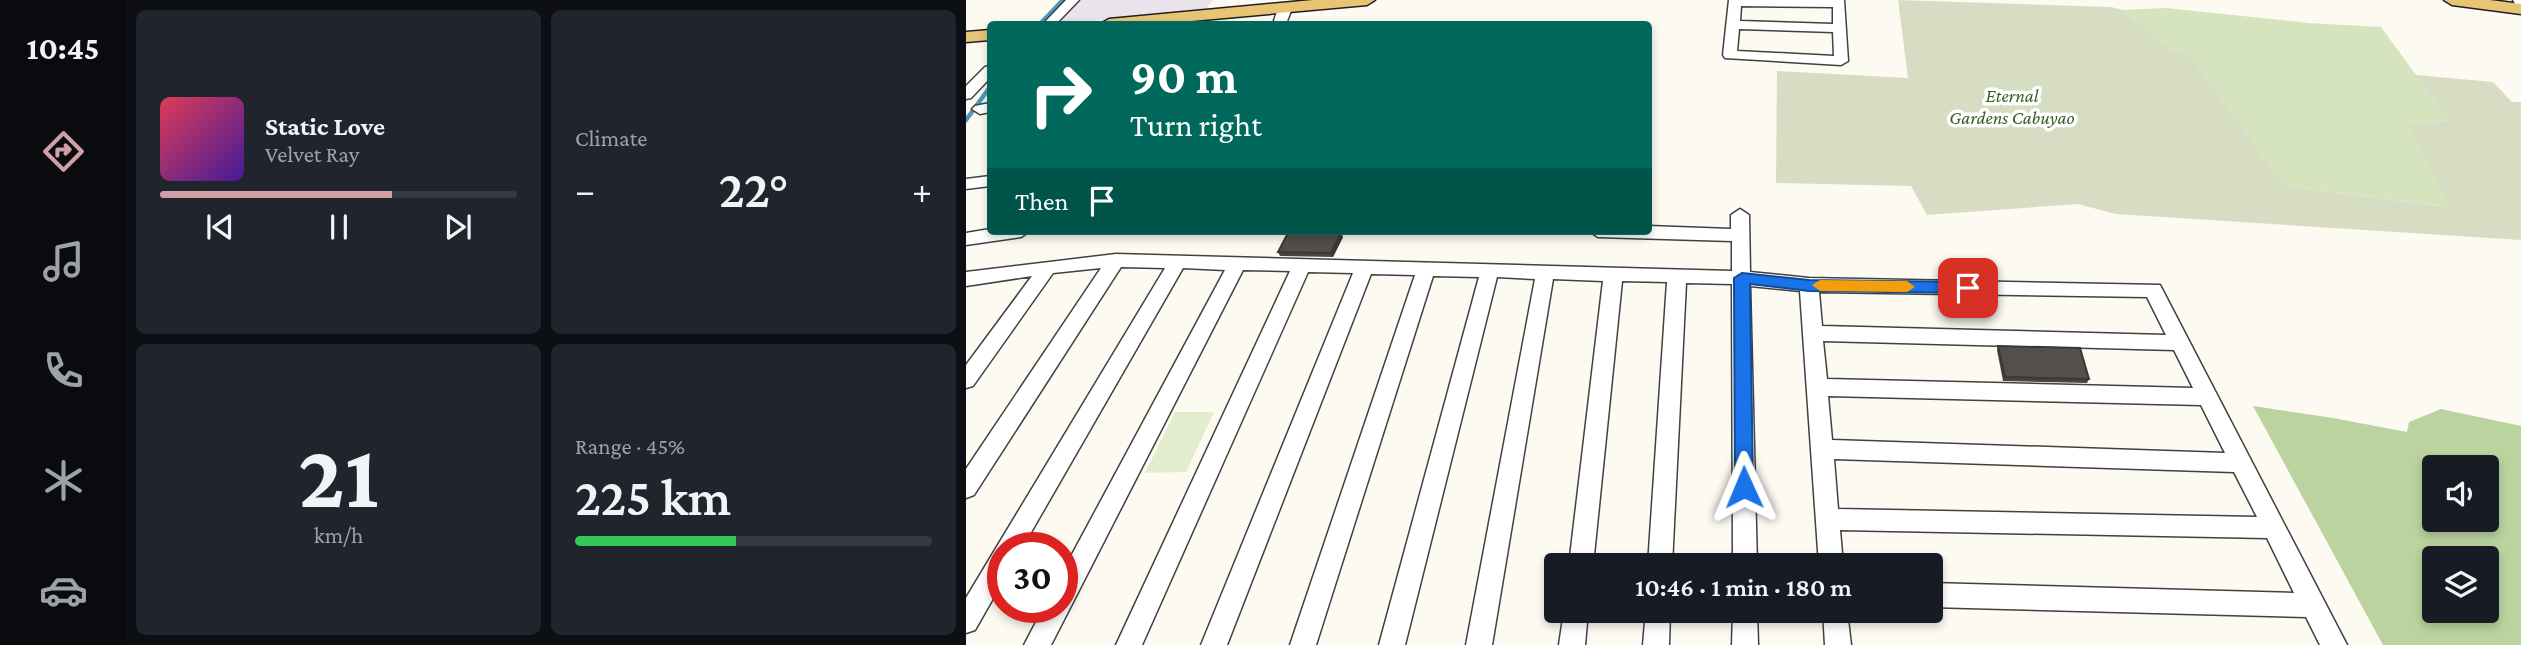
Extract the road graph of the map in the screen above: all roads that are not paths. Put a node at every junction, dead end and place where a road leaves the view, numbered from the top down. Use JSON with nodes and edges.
{"nodes":[{"id":1,"x":1073,"y":0,"type":"edge"},
{"id":2,"x":1367,"y":0,"type":"edge"},
{"id":3,"x":2452,"y":0,"type":"edge"},
{"id":4,"x":1735,"y":1,"type":"edge"},
{"id":5,"x":2521,"y":9,"type":"edge"},
{"id":6,"x":1282,"y":16,"type":"edge"},
{"id":7,"x":1052,"y":21,"type":"edge"},
{"id":8,"x":1174,"y":21,"type":"edge"},
{"id":9,"x":1733,"y":24,"type":"junction"},
{"id":10,"x":1839,"y":28,"type":"junction"},
{"id":11,"x":987,"y":35,"type":"edge"},
{"id":12,"x":966,"y":37,"type":"edge"},
{"id":13,"x":987,"y":73,"type":"edge"},
{"id":14,"x":966,"y":95,"type":"edge"},
{"id":15,"x":987,"y":181,"type":"edge"},
{"id":16,"x":966,"y":184,"type":"edge"},
{"id":17,"x":1652,"y":229,"type":"edge"},
{"id":18,"x":994,"y":235,"type":"edge"},
{"id":19,"x":966,"y":239,"type":"edge"},
{"id":20,"x":1116,"y":260,"type":"junction"},
{"id":21,"x":1178,"y":261,"type":"junction"},
{"id":22,"x":1237,"y":264,"type":"junction"},
{"id":23,"x":1302,"y":266,"type":"junction"},
{"id":24,"x":1048,"y":267,"type":"junction"},
{"id":25,"x":1365,"y":267,"type":"junction"},
{"id":26,"x":1426,"y":270,"type":"junction"},
{"id":27,"x":1489,"y":273,"type":"junction"},
{"id":28,"x":1545,"y":275,"type":"junction"},
{"id":29,"x":1614,"y":276,"type":"junction"},
{"id":30,"x":1677,"y":277,"type":"junction"},
{"id":31,"x":1742,"y":278,"type":"junction"},
{"id":32,"x":969,"y":282,"type":"edge"},
{"id":33,"x":1809,"y":285,"type":"junction"},
{"id":34,"x":1813,"y":332,"type":"junction"},
{"id":35,"x":2179,"y":343,"type":"junction"},
{"id":36,"x":966,"y":380,"type":"edge"},
{"id":37,"x":1817,"y":387,"type":"junction"},
{"id":38,"x":2207,"y":397,"type":"junction"},
{"id":39,"x":1822,"y":449,"type":"junction"},
{"id":40,"x":2241,"y":463,"type":"junction"},
{"id":41,"x":966,"y":488,"type":"edge"},
{"id":42,"x":1828,"y":519,"type":"junction"},
{"id":43,"x":2274,"y":528,"type":"junction"},
{"id":44,"x":1018,"y":532,"type":"edge"},
{"id":45,"x":1582,"y":553,"type":"edge"},
{"id":46,"x":1661,"y":553,"type":"edge"},
{"id":47,"x":1745,"y":553,"type":"edge"},
{"id":48,"x":1830,"y":553,"type":"edge"},
{"id":49,"x":1078,"y":567,"type":"edge"},
{"id":50,"x":987,"y":585,"type":"edge"},
{"id":51,"x":1943,"y":595,"type":"edge"},
{"id":52,"x":2313,"y":605,"type":"junction"},
{"id":53,"x":966,"y":621,"type":"edge"},
{"id":54,"x":1049,"y":623,"type":"edge"},
{"id":55,"x":1575,"y":623,"type":"edge"},
{"id":56,"x":1657,"y":623,"type":"edge"},
{"id":57,"x":1745,"y":623,"type":"edge"},
{"id":58,"x":1836,"y":623,"type":"edge"},
{"id":59,"x":1037,"y":645,"type":"edge"},
{"id":60,"x":1129,"y":645,"type":"edge"},
{"id":61,"x":1214,"y":645,"type":"edge"},
{"id":62,"x":1303,"y":645,"type":"edge"},
{"id":63,"x":1392,"y":645,"type":"edge"},
{"id":64,"x":1479,"y":645,"type":"edge"},
{"id":65,"x":1572,"y":645,"type":"edge"},
{"id":66,"x":1656,"y":645,"type":"edge"},
{"id":67,"x":1745,"y":645,"type":"edge"},
{"id":68,"x":1838,"y":645,"type":"edge"},
{"id":69,"x":2334,"y":645,"type":"edge"}],
"edges":[{"from":1,"to":7,"type":"street"},
{"from":2,"to":6,"type":"main road"},
{"from":3,"to":5,"type":"main road"},
{"from":4,"to":9,"type":"street"},
{"from":4,"to":10,"type":"street"},
{"from":6,"to":8,"type":"main road"},
{"from":9,"to":10,"type":"street"},
{"from":9,"to":10,"type":"street"},
{"from":11,"to":12,"type":"main road"},
{"from":13,"to":14,"type":"street"},
{"from":15,"to":16,"type":"street"},
{"from":17,"to":31,"type":"street"},
{"from":18,"to":19,"type":"street"},
{"from":20,"to":21,"type":"street"},
{"from":20,"to":24,"type":"street"},
{"from":20,"to":41,"type":"street"},
{"from":21,"to":22,"type":"street"},
{"from":21,"to":44,"type":"street"},
{"from":22,"to":23,"type":"street"},
{"from":22,"to":49,"type":"street"},
{"from":23,"to":25,"type":"street"},
{"from":23,"to":60,"type":"street"},
{"from":24,"to":32,"type":"street"},
{"from":24,"to":36,"type":"street"},
{"from":25,"to":26,"type":"street"},
{"from":25,"to":61,"type":"street"},
{"from":26,"to":27,"type":"street"},
{"from":26,"to":62,"type":"street"},
{"from":27,"to":28,"type":"street"},
{"from":27,"to":63,"type":"street"},
{"from":28,"to":29,"type":"street"},
{"from":28,"to":64,"type":"street"},
{"from":29,"to":30,"type":"street"},
{"from":29,"to":45,"type":"street"},
{"from":30,"to":31,"type":"street"},
{"from":30,"to":46,"type":"street"},
{"from":31,"to":33,"type":"street"},
{"from":31,"to":47,"type":"street"},
{"from":33,"to":34,"type":"street"},
{"from":33,"to":35,"type":"street"},
{"from":34,"to":35,"type":"street"},
{"from":34,"to":37,"type":"street"},
{"from":35,"to":38,"type":"street"},
{"from":37,"to":38,"type":"street"},
{"from":37,"to":39,"type":"street"},
{"from":38,"to":40,"type":"street"},
{"from":39,"to":40,"type":"street"},
{"from":39,"to":42,"type":"street"},
{"from":40,"to":43,"type":"street"},
{"from":42,"to":43,"type":"street"},
{"from":42,"to":48,"type":"street"},
{"from":43,"to":52,"type":"street"},
{"from":50,"to":53,"type":"street"},
{"from":51,"to":52,"type":"street"},
{"from":52,"to":69,"type":"street"},
{"from":54,"to":59,"type":"street"},
{"from":55,"to":65,"type":"street"},
{"from":56,"to":66,"type":"street"},
{"from":57,"to":67,"type":"street"},
{"from":58,"to":68,"type":"street"}]}
